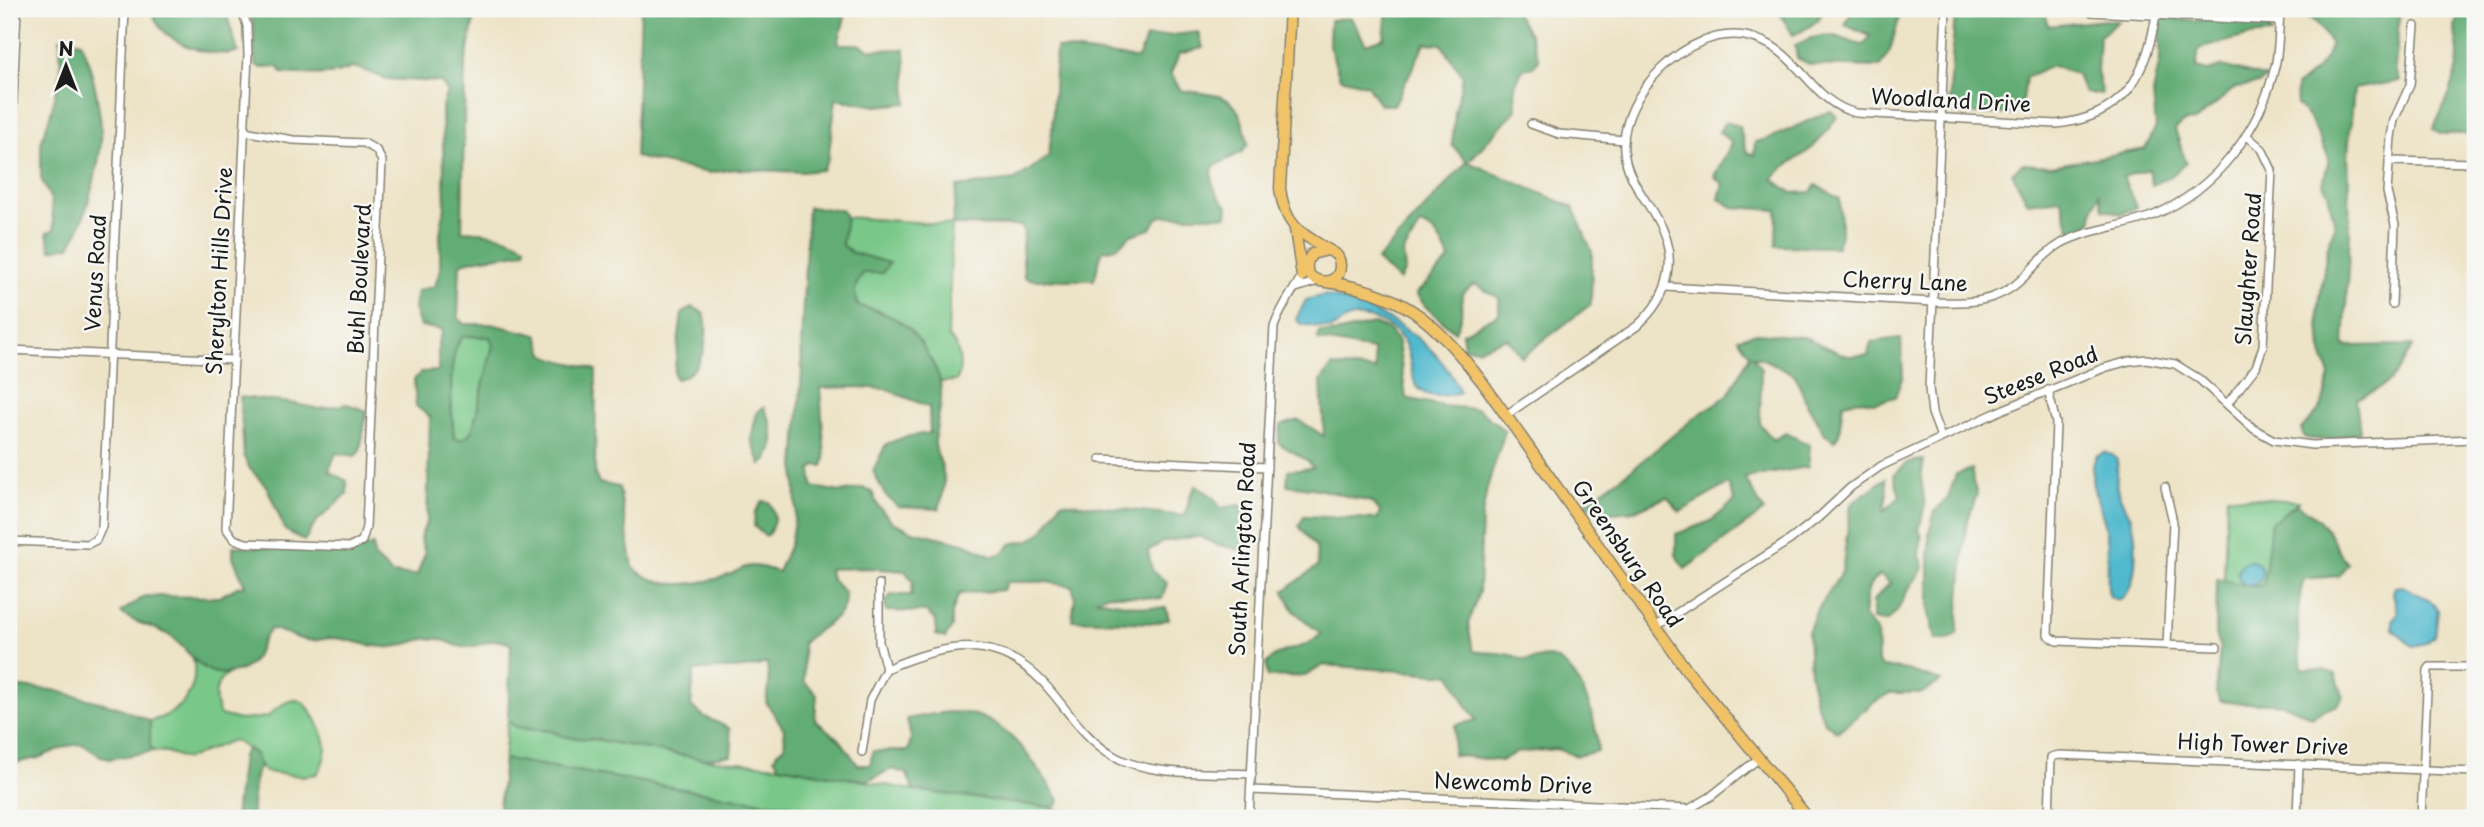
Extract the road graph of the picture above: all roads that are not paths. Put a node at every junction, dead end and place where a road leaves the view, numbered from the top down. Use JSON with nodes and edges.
{"nodes":[{"id":1,"x":17,"y":9,"type":"edge"},
{"id":2,"x":125,"y":9,"type":"edge"},
{"id":3,"x":242,"y":9,"type":"edge"},
{"id":4,"x":1290,"y":9,"type":"edge"},
{"id":5,"x":1946,"y":9,"type":"edge"},
{"id":6,"x":2280,"y":9,"type":"edge"},
{"id":7,"x":2091,"y":12,"type":"dead end"},
{"id":8,"x":2156,"y":15,"type":"junction"},
{"id":9,"x":2279,"y":21,"type":"junction"},
{"id":10,"x":2415,"y":26,"type":"dead end"},
{"id":11,"x":1941,"y":119,"type":"junction"},
{"id":12,"x":1531,"y":124,"type":"dead end"},
{"id":13,"x":244,"y":131,"type":"junction"},
{"id":14,"x":2246,"y":135,"type":"junction"},
{"id":15,"x":1624,"y":140,"type":"junction"},
{"id":16,"x":2389,"y":161,"type":"junction"},
{"id":17,"x":2475,"y":163,"type":"edge"},
{"id":18,"x":9,"y":191,"type":"edge"},
{"id":19,"x":1299,"y":232,"type":"junction"},
{"id":20,"x":1327,"y":250,"type":"junction"},
{"id":21,"x":1308,"y":262,"type":"junction"},
{"id":22,"x":1340,"y":268,"type":"junction"},
{"id":23,"x":1302,"y":276,"type":"junction"},
{"id":24,"x":1322,"y":281,"type":"junction"},
{"id":25,"x":1354,"y":287,"type":"junction"},
{"id":26,"x":1667,"y":287,"type":"junction"},
{"id":27,"x":1296,"y":288,"type":"junction"},
{"id":28,"x":1933,"y":302,"type":"junction"},
{"id":29,"x":2392,"y":304,"type":"dead end"},
{"id":30,"x":9,"y":350,"type":"edge"},
{"id":31,"x":110,"y":355,"type":"junction"},
{"id":32,"x":234,"y":360,"type":"junction"},
{"id":33,"x":2048,"y":390,"type":"junction"},
{"id":34,"x":2227,"y":404,"type":"junction"},
{"id":35,"x":1507,"y":415,"type":"junction"},
{"id":36,"x":1941,"y":438,"type":"junction"},
{"id":37,"x":2475,"y":439,"type":"edge"},
{"id":38,"x":1100,"y":458,"type":"dead end"},
{"id":39,"x":1267,"y":467,"type":"junction"},
{"id":40,"x":2165,"y":487,"type":"dead end"},
{"id":41,"x":229,"y":536,"type":"joint"},
{"id":42,"x":9,"y":541,"type":"edge"},
{"id":43,"x":879,"y":584,"type":"dead end"},
{"id":44,"x":1655,"y":627,"type":"junction"},
{"id":45,"x":2167,"y":645,"type":"junction"},
{"id":46,"x":2217,"y":647,"type":"dead end"},
{"id":47,"x":2475,"y":667,"type":"edge"},
{"id":48,"x":886,"y":669,"type":"junction"},
{"id":49,"x":862,"y":752,"type":"dead end"},
{"id":50,"x":1758,"y":759,"type":"junction"},
{"id":51,"x":2299,"y":764,"type":"junction"},
{"id":52,"x":2424,"y":769,"type":"junction"},
{"id":53,"x":2475,"y":772,"type":"edge"},
{"id":54,"x":1252,"y":774,"type":"junction"},
{"id":55,"x":1251,"y":790,"type":"junction"},
{"id":56,"x":1689,"y":809,"type":"junction"},
{"id":57,"x":1249,"y":818,"type":"edge"},
{"id":58,"x":1685,"y":818,"type":"edge"},
{"id":59,"x":1808,"y":818,"type":"edge"},
{"id":60,"x":2049,"y":818,"type":"edge"},
{"id":61,"x":2297,"y":818,"type":"edge"},
{"id":62,"x":2421,"y":818,"type":"edge"}],
"edges":[{"from":1,"to":18,"type":"street"},
{"from":2,"to":31,"type":"street","name":"Venus Road"},
{"from":3,"to":13,"type":"street","name":"Sherylton Hills Drive"},
{"from":4,"to":19,"type":"main road"},
{"from":5,"to":11,"type":"street"},
{"from":6,"to":9,"type":"street","name":"Cherry Lane"},
{"from":7,"to":8,"type":"street"},
{"from":8,"to":9,"type":"street"},
{"from":8,"to":11,"type":"street","name":"Woodland Drive"},
{"from":9,"to":14,"type":"street","name":"Cherry Lane"},
{"from":10,"to":16,"type":"street"},
{"from":11,"to":15,"type":"street","name":"Woodland Drive"},
{"from":11,"to":28,"type":"street"},
{"from":12,"to":15,"type":"street"},
{"from":13,"to":32,"type":"street","name":"Sherylton Hills Drive"},
{"from":13,"to":41,"type":"street","name":"Buhl Boulevard"},
{"from":14,"to":28,"type":"street","name":"Cherry Lane"},
{"from":14,"to":34,"type":"street","name":"Slaughter Road"},
{"from":15,"to":26,"type":"street","name":"Woodland Drive"},
{"from":16,"to":17,"type":"street"},
{"from":16,"to":29,"type":"street"},
{"from":19,"to":20,"type":"main road"},
{"from":19,"to":21,"type":"main road"},
{"from":19,"to":23,"type":"main road"},
{"from":20,"to":21,"type":"main road"},
{"from":20,"to":22,"type":"main road"},
{"from":21,"to":23,"type":"street","name":"South Arlington Road"},
{"from":21,"to":24,"type":"main road"},
{"from":22,"to":24,"type":"main road"},
{"from":22,"to":25,"type":"main road"},
{"from":23,"to":27,"type":"street","name":"South Arlington Road"},
{"from":24,"to":25,"type":"main road","name":"Greensburg Road"},
{"from":24,"to":27,"type":"street"},
{"from":25,"to":35,"type":"main road","name":"Greensburg Road"},
{"from":26,"to":28,"type":"street","name":"Cherry Lane"},
{"from":26,"to":35,"type":"street"},
{"from":27,"to":39,"type":"street","name":"South Arlington Road"},
{"from":28,"to":36,"type":"street"},
{"from":30,"to":31,"type":"street"},
{"from":31,"to":32,"type":"street"},
{"from":31,"to":42,"type":"street","name":"Venus Road"},
{"from":32,"to":41,"type":"street","name":"Sherylton Hills Drive"},
{"from":33,"to":34,"type":"street","name":"Steese Road"},
{"from":33,"to":36,"type":"street","name":"Steese Road"},
{"from":33,"to":45,"type":"street"},
{"from":34,"to":37,"type":"street","name":"Steese Road"},
{"from":35,"to":44,"type":"main road","name":"Greensburg Road"},
{"from":36,"to":44,"type":"street","name":"Steese Road"},
{"from":38,"to":39,"type":"street"},
{"from":39,"to":54,"type":"street","name":"South Arlington Road"},
{"from":40,"to":45,"type":"street"},
{"from":43,"to":48,"type":"street"},
{"from":44,"to":50,"type":"main road","name":"Greensburg Road"},
{"from":45,"to":46,"type":"street"},
{"from":47,"to":52,"type":"street"},
{"from":48,"to":49,"type":"street"},
{"from":48,"to":54,"type":"street"},
{"from":50,"to":56,"type":"street"},
{"from":50,"to":59,"type":"main road","name":"Greensburg Road"},
{"from":51,"to":52,"type":"street","name":"High Tower Drive"},
{"from":51,"to":60,"type":"street","name":"High Tower Drive"},
{"from":51,"to":61,"type":"street"},
{"from":52,"to":53,"type":"street","name":"High Tower Drive"},
{"from":52,"to":62,"type":"street"},
{"from":54,"to":55,"type":"street","name":"South Arlington Road"},
{"from":55,"to":56,"type":"street","name":"Newcomb Drive"},
{"from":55,"to":57,"type":"street","name":"South Arlington Road"},
{"from":56,"to":58,"type":"street"}]}
